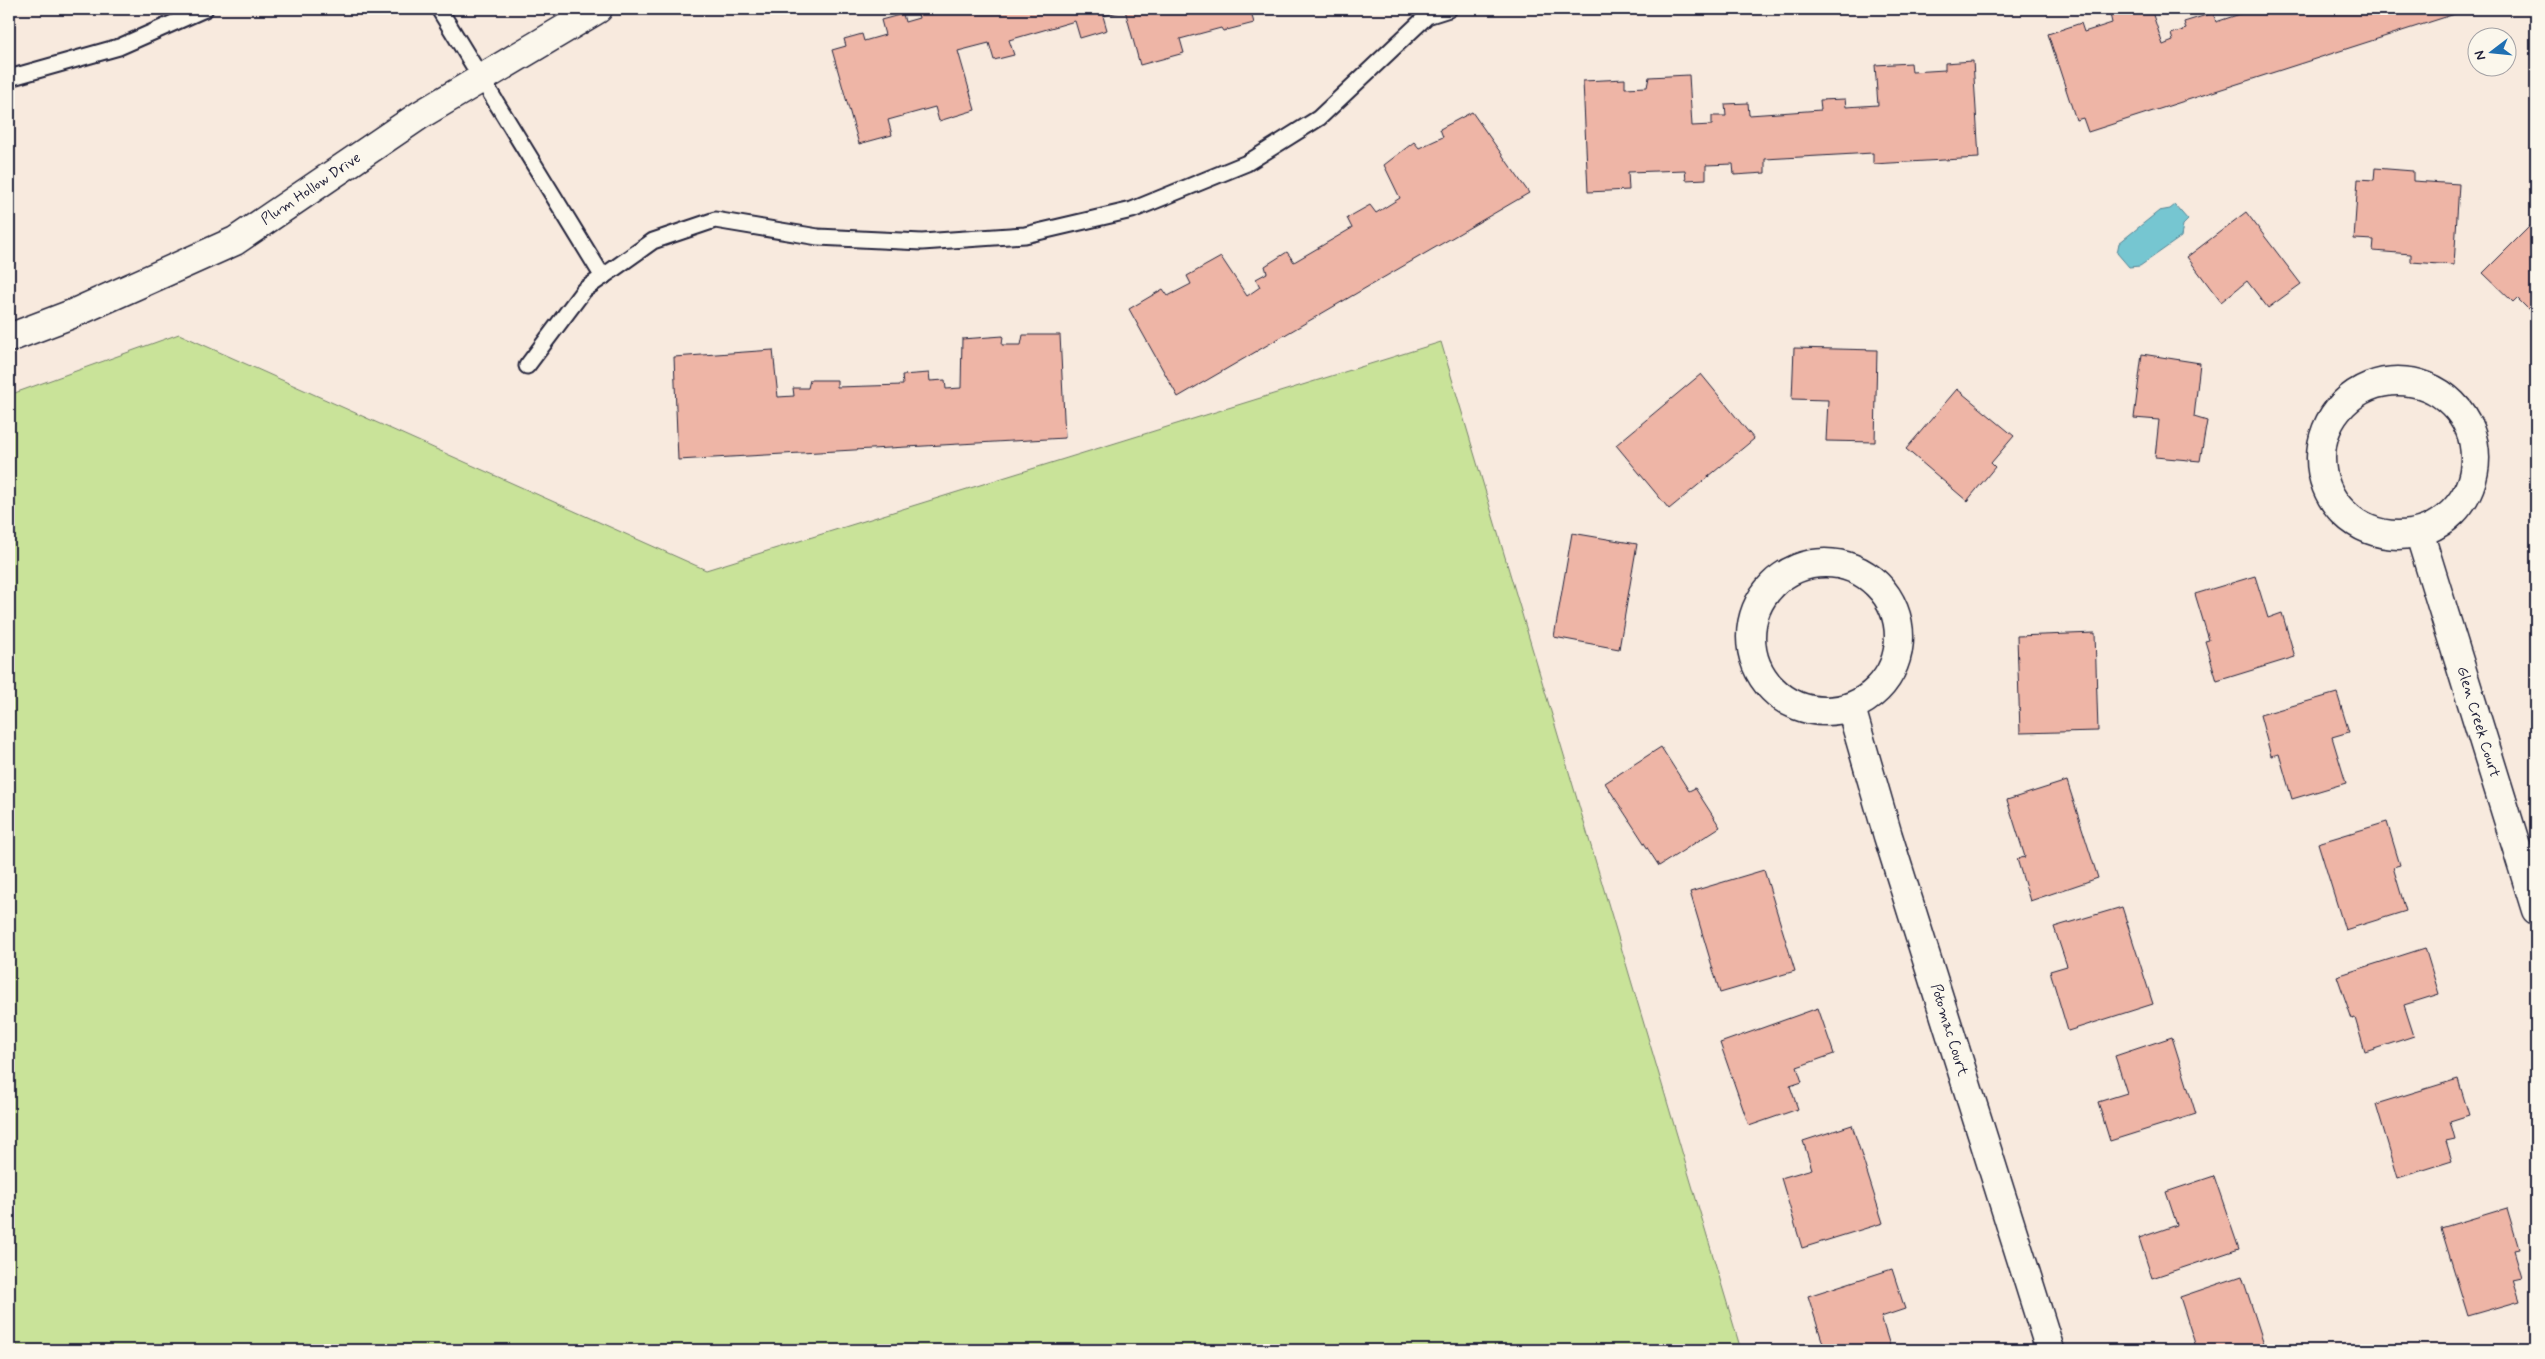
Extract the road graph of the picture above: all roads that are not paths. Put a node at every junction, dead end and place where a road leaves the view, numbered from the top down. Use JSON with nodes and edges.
{"nodes":[{"id":1,"x":205,"y":9,"type":"edge"},
{"id":2,"x":439,"y":9,"type":"edge"},
{"id":3,"x":598,"y":9,"type":"edge"},
{"id":4,"x":1449,"y":9,"type":"edge"},
{"id":5,"x":9,"y":78,"type":"edge"},
{"id":6,"x":482,"y":78,"type":"junction"},
{"id":7,"x":603,"y":277,"type":"junction"},
{"id":8,"x":9,"y":338,"type":"edge"},
{"id":9,"x":527,"y":366,"type":"dead end"},
{"id":10,"x":2420,"y":535,"type":"junction"},
{"id":11,"x":1851,"y":708,"type":"junction"},
{"id":12,"x":2536,"y":910,"type":"edge"},
{"id":13,"x":2050,"y":1350,"type":"edge"}],
"edges":[{"from":1,"to":5,"type":"lane"},
{"from":2,"to":6,"type":"lane"},
{"from":3,"to":6,"type":"street","name":"Plum Hollow Drive"},
{"from":4,"to":7,"type":"lane"},
{"from":6,"to":7,"type":"lane"},
{"from":6,"to":8,"type":"street","name":"Plum Hollow Drive"},
{"from":7,"to":9,"type":"lane"},
{"from":10,"to":10,"type":"street"},
{"from":10,"to":12,"type":"street","name":"Glen Creek Court"},
{"from":11,"to":11,"type":"street"},
{"from":11,"to":13,"type":"street","name":"Potomac Court"}]}
